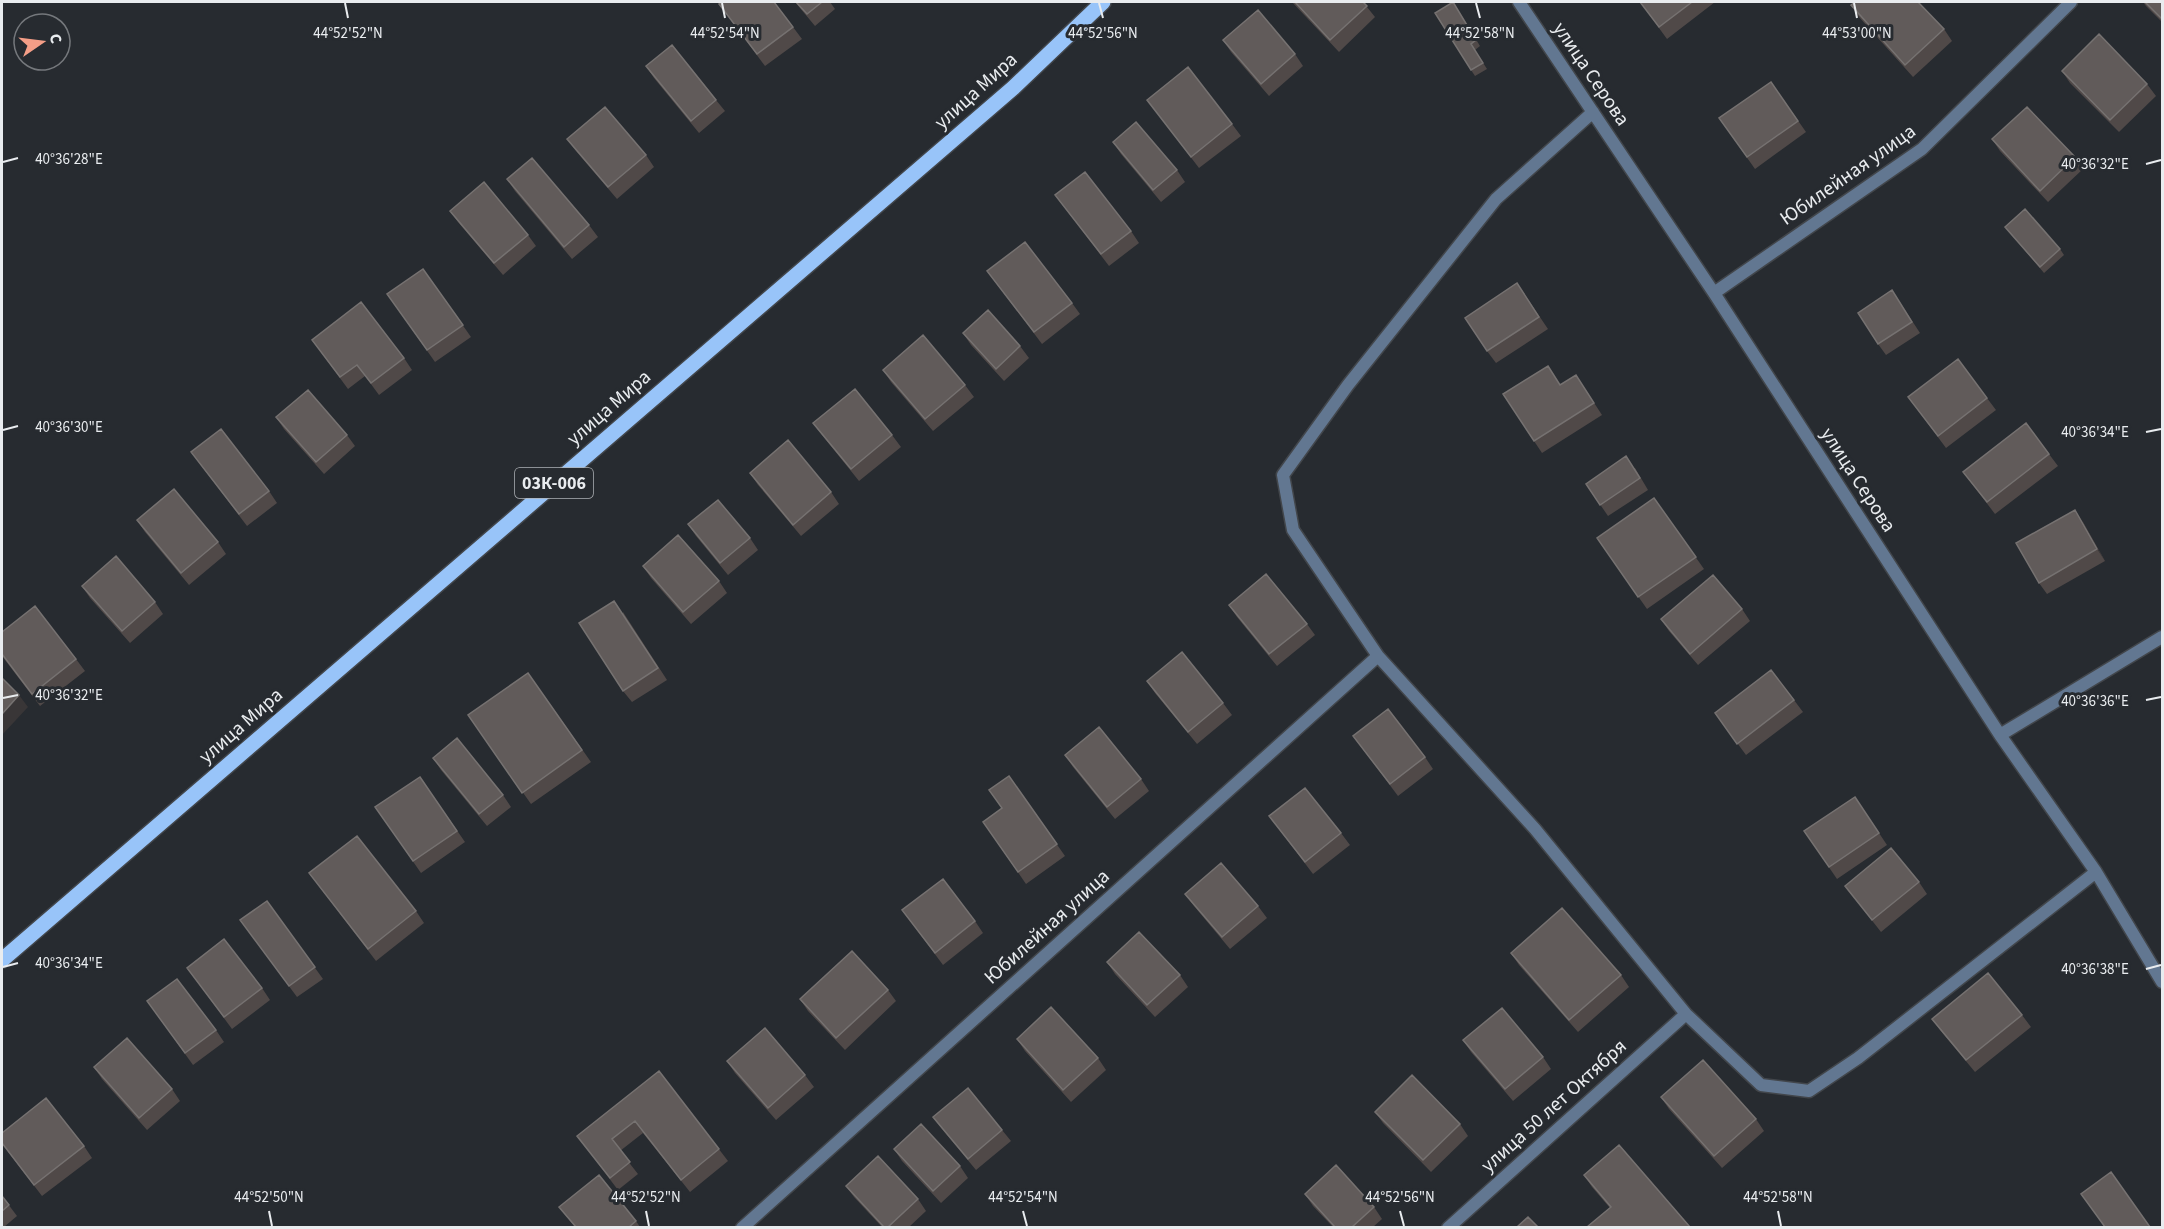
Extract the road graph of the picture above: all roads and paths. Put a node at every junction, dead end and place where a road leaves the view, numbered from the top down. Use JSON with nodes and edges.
{"nodes":[{"id":1,"x":1103,"y":2,"type":"edge"},
{"id":2,"x":1519,"y":2,"type":"edge"},
{"id":3,"x":2071,"y":2,"type":"edge"},
{"id":4,"x":1593,"y":112,"type":"junction"},
{"id":5,"x":1714,"y":293,"type":"junction"},
{"id":6,"x":2163,"y":637,"type":"edge"},
{"id":7,"x":1378,"y":656,"type":"junction"},
{"id":8,"x":2000,"y":735,"type":"junction"},
{"id":9,"x":2096,"y":872,"type":"junction"},
{"id":10,"x":2,"y":960,"type":"edge"},
{"id":11,"x":2163,"y":982,"type":"edge"},
{"id":12,"x":1686,"y":1014,"type":"junction"},
{"id":13,"x":742,"y":1227,"type":"edge"},
{"id":14,"x":1448,"y":1227,"type":"edge"}],
"edges":[{"from":1,"to":10,"type":"main road","name":"улица Мира","number":"03К-006"},
{"from":2,"to":4,"type":"street","name":"улица Серова"},
{"from":3,"to":5,"type":"street","name":"Юбилейная улица"},
{"from":4,"to":5,"type":"street","name":"улица Серова"},
{"from":4,"to":7,"type":"street"},
{"from":5,"to":8,"type":"street","name":"улица Серова"},
{"from":6,"to":8,"type":"street"},
{"from":7,"to":12,"type":"street"},
{"from":7,"to":13,"type":"street","name":"Юбилейная улица"},
{"from":8,"to":9,"type":"street","name":"улица Серова"},
{"from":9,"to":11,"type":"street","name":"улица Серова"},
{"from":9,"to":12,"type":"street"},
{"from":12,"to":14,"type":"street","name":"улица 50 лет Октября"}]}
